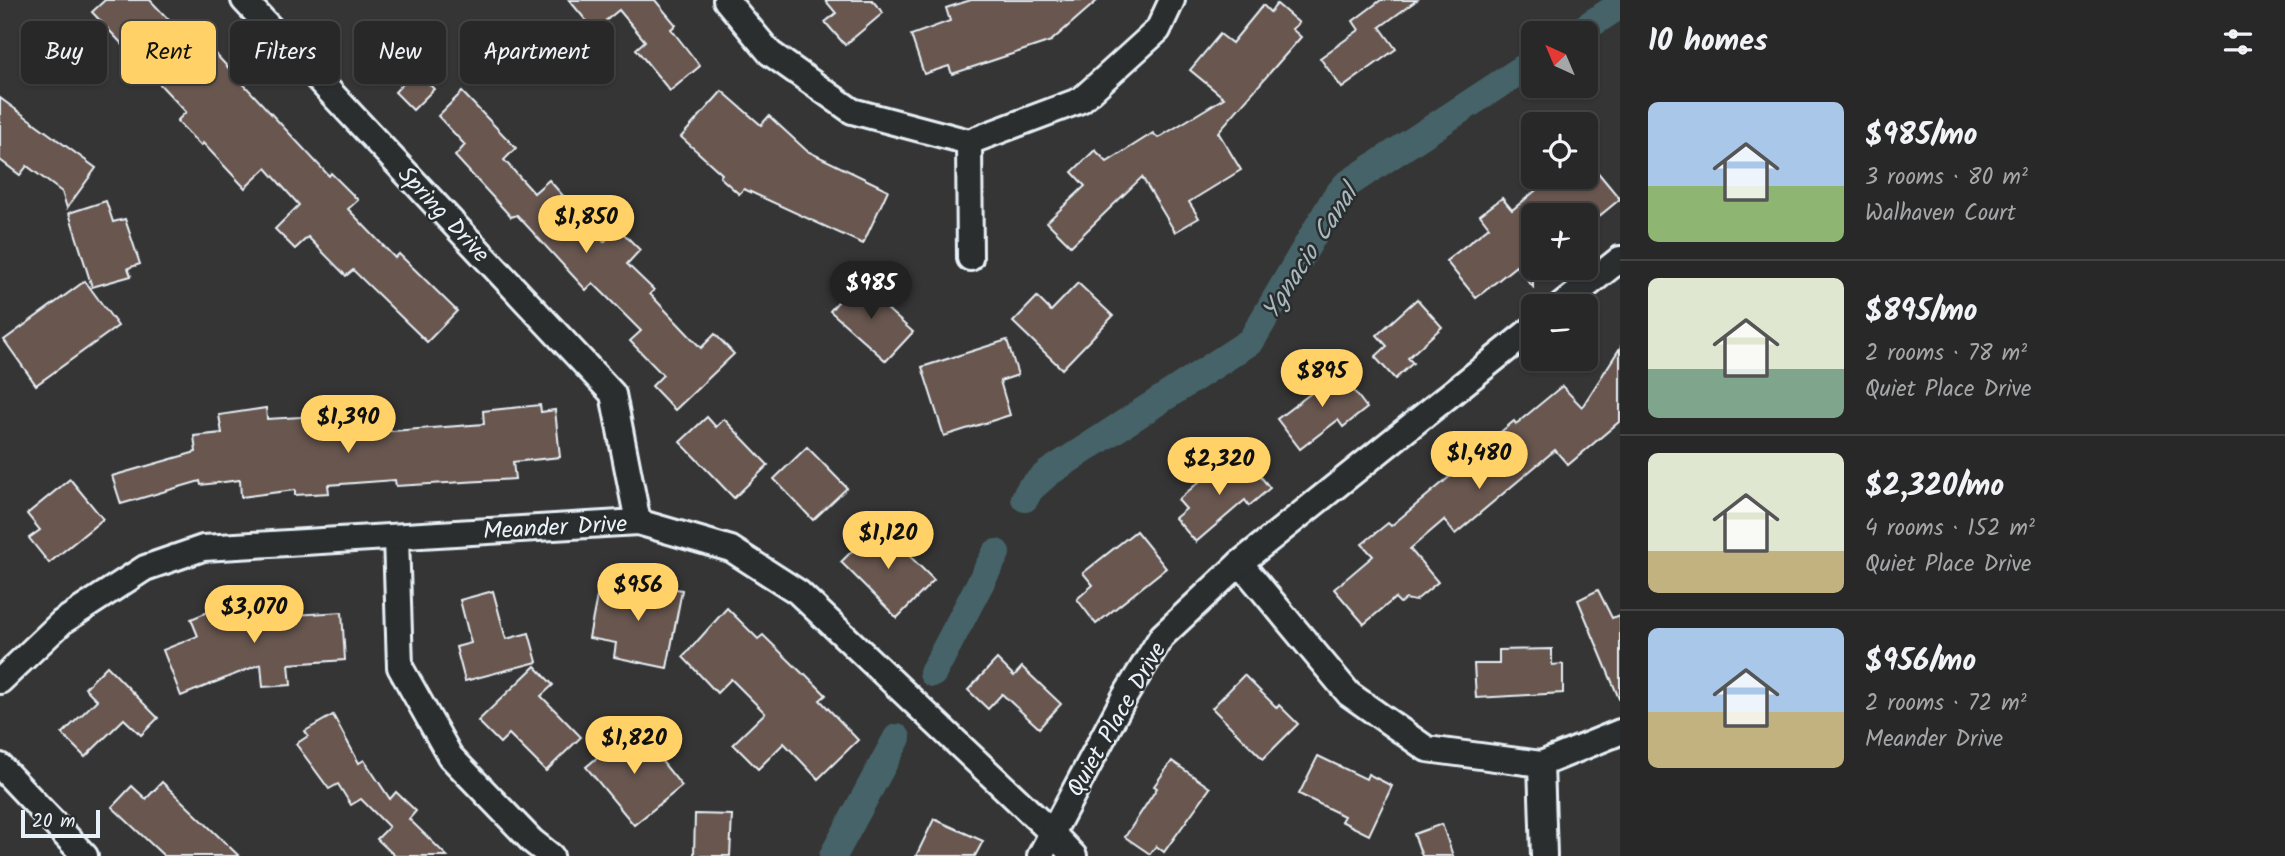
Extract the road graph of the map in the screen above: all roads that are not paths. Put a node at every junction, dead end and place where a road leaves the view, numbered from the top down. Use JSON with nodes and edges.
{"nodes":[{"id":1,"x":244,"y":0,"type":"edge"},
{"id":2,"x":726,"y":0,"type":"edge"},
{"id":3,"x":1172,"y":0,"type":"edge"},
{"id":4,"x":969,"y":142,"type":"junction"},
{"id":5,"x":970,"y":258,"type":"dead end"},
{"id":6,"x":1620,"y":259,"type":"edge"},
{"id":7,"x":1576,"y":294,"type":"edge"},
{"id":8,"x":1521,"y":338,"type":"edge"},
{"id":9,"x":638,"y":522,"type":"junction"},
{"id":10,"x":396,"y":537,"type":"junction"},
{"id":11,"x":1240,"y":562,"type":"junction"},
{"id":12,"x":0,"y":681,"type":"edge"},
{"id":13,"x":1620,"y":732,"type":"edge"},
{"id":14,"x":1541,"y":764,"type":"junction"},
{"id":15,"x":0,"y":766,"type":"edge"},
{"id":16,"x":1052,"y":833,"type":"junction"},
{"id":17,"x":85,"y":856,"type":"edge"},
{"id":18,"x":551,"y":856,"type":"edge"},
{"id":19,"x":1040,"y":856,"type":"edge"},
{"id":20,"x":1074,"y":856,"type":"edge"},
{"id":21,"x":1544,"y":856,"type":"edge"}],
"edges":[{"from":1,"to":9,"type":"street","name":"Spring Drive"},
{"from":2,"to":4,"type":"street"},
{"from":3,"to":4,"type":"street"},
{"from":4,"to":5,"type":"street"},
{"from":6,"to":7,"type":"street"},
{"from":8,"to":11,"type":"street","name":"Quiet Place Drive"},
{"from":9,"to":10,"type":"street","name":"Meander Drive"},
{"from":9,"to":16,"type":"street","name":"Meander Drive"},
{"from":10,"to":12,"type":"street","name":"Meander Drive"},
{"from":10,"to":18,"type":"street"},
{"from":11,"to":14,"type":"street"},
{"from":11,"to":16,"type":"street","name":"Quiet Place Drive"},
{"from":13,"to":14,"type":"street"},
{"from":14,"to":21,"type":"street"},
{"from":15,"to":17,"type":"street"},
{"from":16,"to":19,"type":"street","name":"Quiet Place Drive"},
{"from":16,"to":20,"type":"street","name":"Meander Drive"}]}
